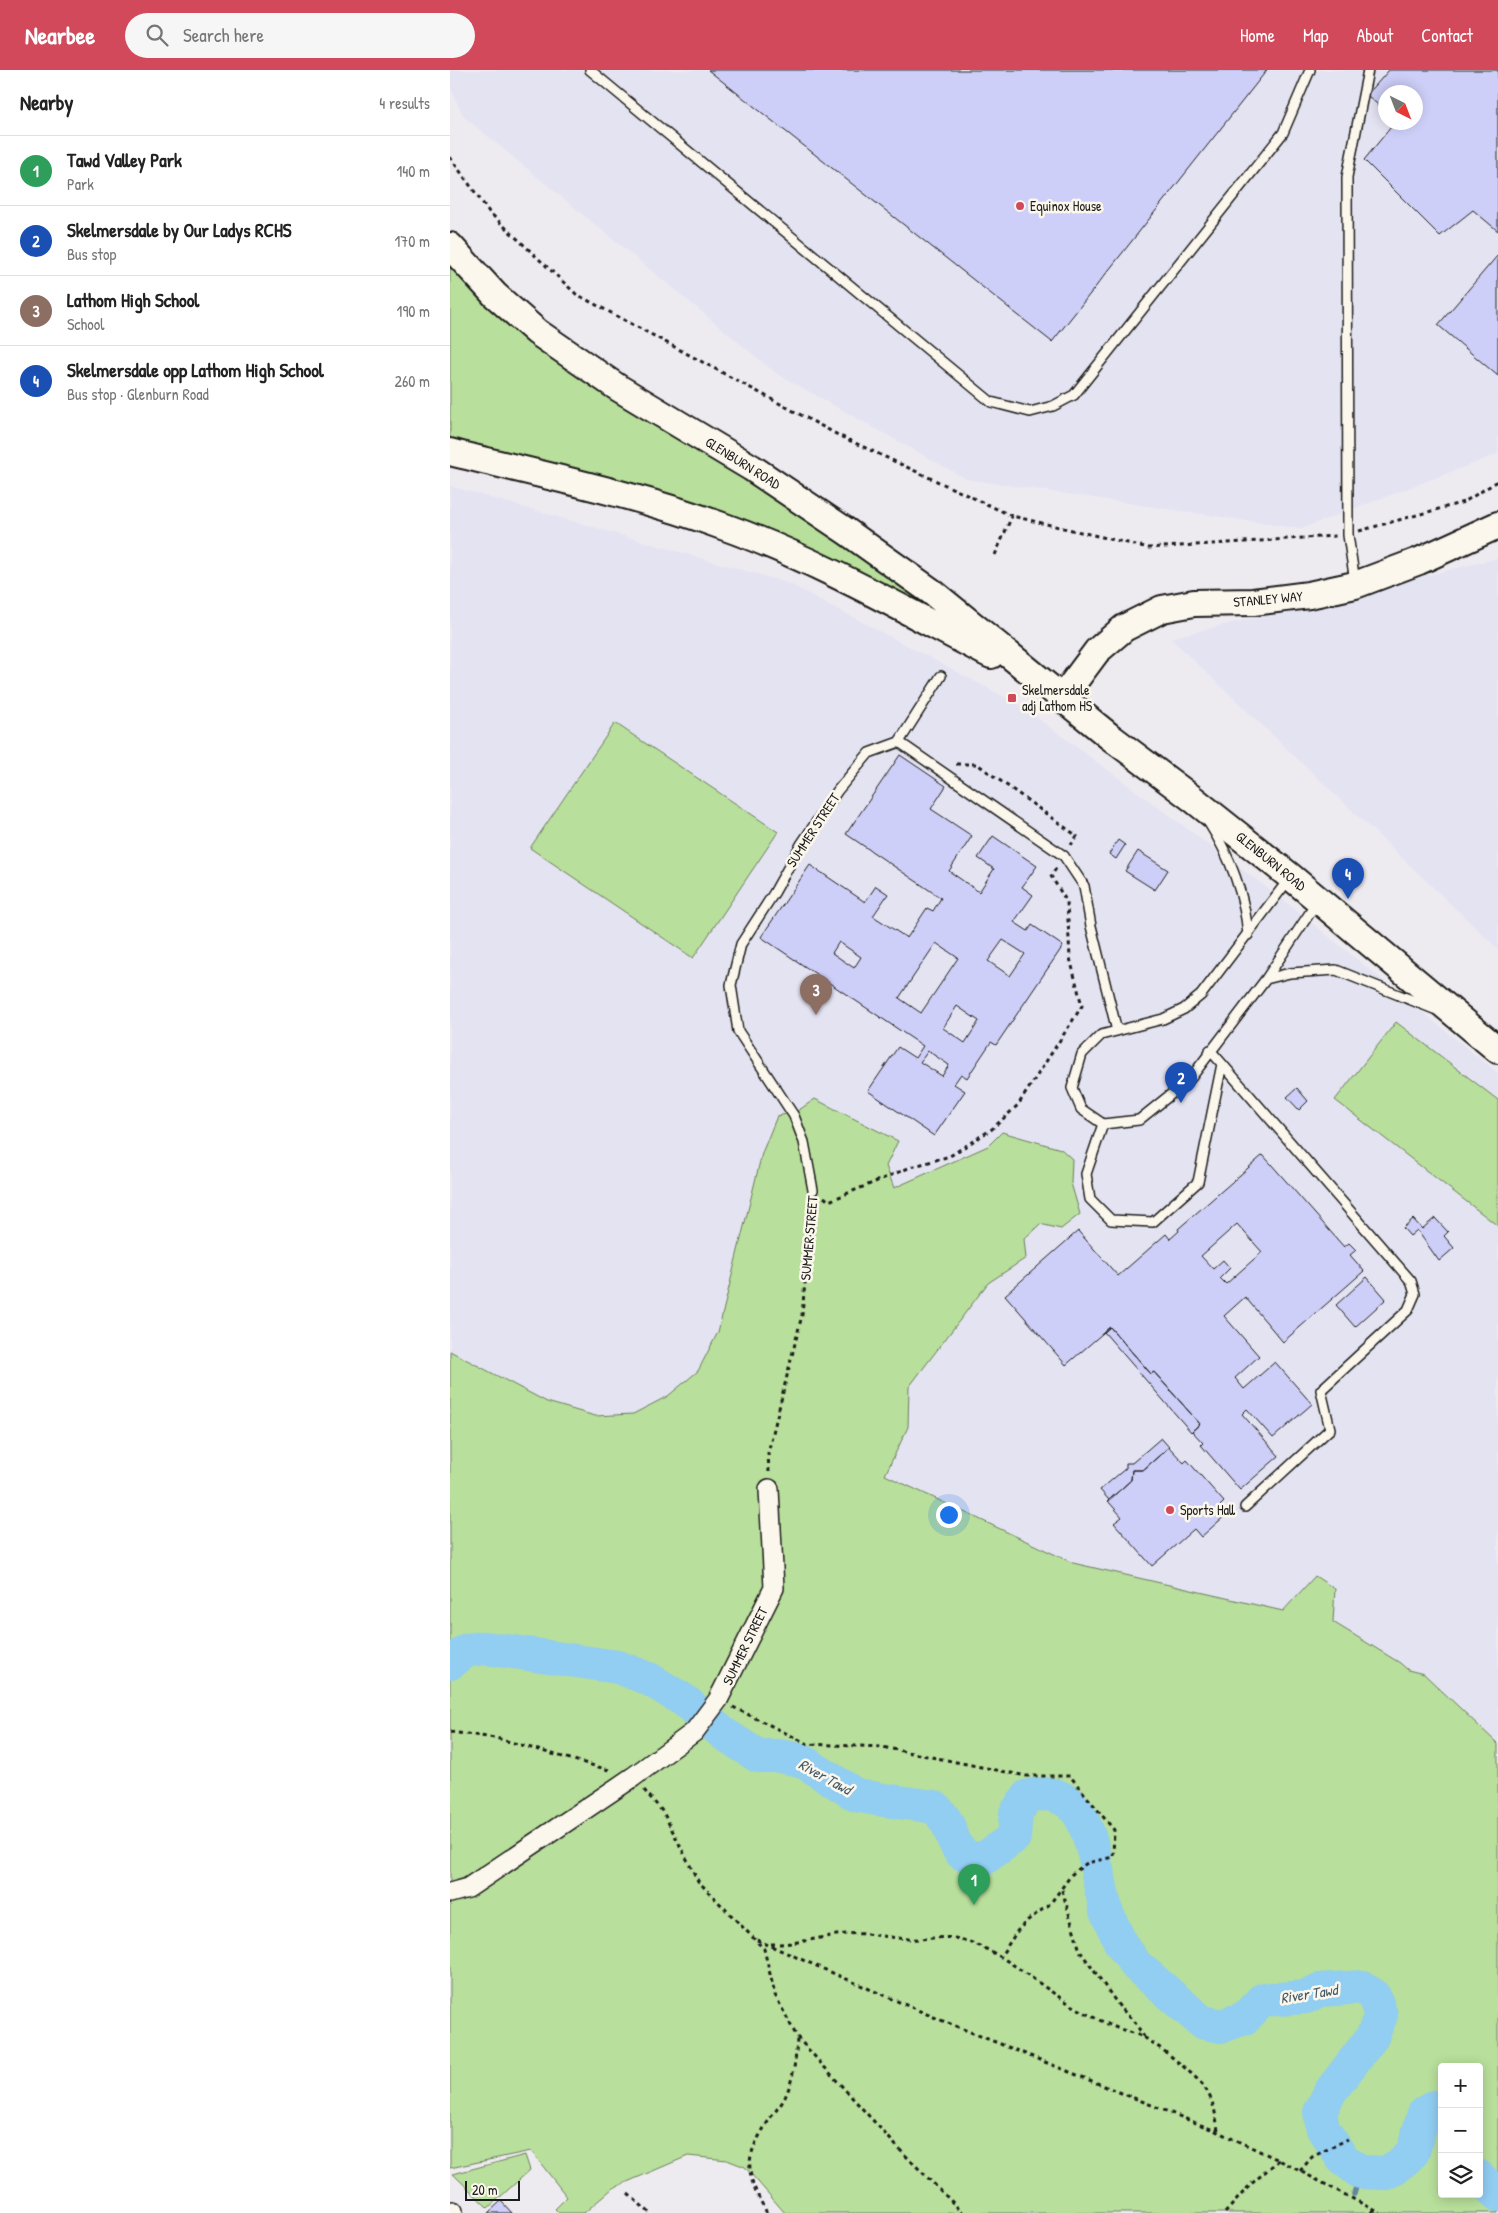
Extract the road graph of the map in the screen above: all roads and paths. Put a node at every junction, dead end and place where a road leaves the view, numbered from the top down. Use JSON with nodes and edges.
{"nodes":[{"id":1,"x":590,"y":70,"type":"edge"},
{"id":2,"x":1310,"y":70,"type":"edge"},
{"id":3,"x":1368,"y":70,"type":"edge"},
{"id":4,"x":450,"y":157,"type":"edge"},
{"id":5,"x":450,"y":246,"type":"edge"},
{"id":6,"x":450,"y":452,"type":"edge"},
{"id":7,"x":1498,"y":480,"type":"edge"},
{"id":8,"x":1012,"y":516,"type":"junction"},
{"id":9,"x":1498,"y":525,"type":"edge"},
{"id":10,"x":1348,"y":535,"type":"junction"},
{"id":11,"x":995,"y":555,"type":"dead end"},
{"id":12,"x":1355,"y":585,"type":"junction"},
{"id":13,"x":941,"y":676,"type":"dead end"},
{"id":14,"x":1039,"y":679,"type":"junction"},
{"id":15,"x":1062,"y":698,"type":"junction"},
{"id":16,"x":899,"y":742,"type":"junction"},
{"id":17,"x":952,"y":764,"type":"dead end"},
{"id":18,"x":1193,"y":799,"type":"junction"},
{"id":19,"x":1064,"y":856,"type":"junction"},
{"id":20,"x":1291,"y":877,"type":"junction"},
{"id":21,"x":1319,"y":900,"type":"junction"},
{"id":22,"x":1248,"y":935,"type":"junction"},
{"id":23,"x":1266,"y":979,"type":"junction"},
{"id":24,"x":1462,"y":1020,"type":"junction"},
{"id":25,"x":1118,"y":1031,"type":"junction"},
{"id":26,"x":1210,"y":1050,"type":"junction"},
{"id":27,"x":1498,"y":1050,"type":"edge"},
{"id":28,"x":1222,"y":1064,"type":"junction"},
{"id":29,"x":1103,"y":1124,"type":"junction"},
{"id":30,"x":813,"y":1190,"type":"junction"},
{"id":31,"x":769,"y":1489,"type":"joint"},
{"id":32,"x":1245,"y":1506,"type":"dead end"},
{"id":33,"x":718,"y":1700,"type":"junction"},
{"id":34,"x":450,"y":1732,"type":"edge"},
{"id":35,"x":633,"y":1777,"type":"junction"},
{"id":36,"x":1061,"y":1890,"type":"junction"},
{"id":37,"x":450,"y":1893,"type":"edge"},
{"id":38,"x":757,"y":1940,"type":"junction"},
{"id":39,"x":768,"y":1944,"type":"junction"},
{"id":40,"x":1000,"y":1956,"type":"junction"},
{"id":41,"x":797,"y":2037,"type":"junction"},
{"id":42,"x":1144,"y":2038,"type":"junction"},
{"id":43,"x":1218,"y":2132,"type":"junction"},
{"id":44,"x":1348,"y":2139,"type":"dead end"},
{"id":45,"x":1279,"y":2160,"type":"junction"},
{"id":46,"x":1300,"y":2170,"type":"junction"},
{"id":47,"x":628,"y":2194,"type":"dead end"},
{"id":48,"x":1374,"y":2208,"type":"junction"},
{"id":49,"x":650,"y":2213,"type":"edge"},
{"id":50,"x":767,"y":2213,"type":"edge"},
{"id":51,"x":963,"y":2213,"type":"edge"},
{"id":52,"x":1225,"y":2213,"type":"edge"},
{"id":53,"x":1371,"y":2213,"type":"edge"},
{"id":54,"x":1380,"y":2213,"type":"edge"}],
"edges":[{"from":1,"to":2,"type":"lane"},
{"from":3,"to":10,"type":"lane"},
{"from":4,"to":8,"type":"path"},
{"from":5,"to":14,"type":"street","name":"GLENBURN ROAD"},
{"from":6,"to":14,"type":"street","name":"GLENBURN ROAD"},
{"from":7,"to":10,"type":"path"},
{"from":8,"to":10,"type":"path"},
{"from":8,"to":11,"type":"path"},
{"from":9,"to":12,"type":"street","name":"STANLEY WAY"},
{"from":10,"to":12,"type":"lane"},
{"from":12,"to":15,"type":"street","name":"STANLEY WAY"},
{"from":13,"to":16,"type":"lane"},
{"from":14,"to":15,"type":"street","name":"GLENBURN ROAD"},
{"from":15,"to":18,"type":"street","name":"GLENBURN ROAD"},
{"from":16,"to":19,"type":"lane"},
{"from":16,"to":30,"type":"lane","name":"SUMMER STREET"},
{"from":17,"to":19,"type":"path"},
{"from":18,"to":20,"type":"street","name":"GLENBURN ROAD"},
{"from":18,"to":22,"type":"lane"},
{"from":19,"to":25,"type":"lane"},
{"from":19,"to":30,"type":"path"},
{"from":20,"to":21,"type":"street","name":"GLENBURN ROAD"},
{"from":20,"to":22,"type":"lane"},
{"from":21,"to":23,"type":"lane"},
{"from":21,"to":24,"type":"street","name":"GLENBURN ROAD"},
{"from":22,"to":25,"type":"lane"},
{"from":23,"to":24,"type":"lane"},
{"from":23,"to":26,"type":"lane"},
{"from":24,"to":27,"type":"street","name":"GLENBURN ROAD"},
{"from":25,"to":29,"type":"lane"},
{"from":26,"to":28,"type":"lane"},
{"from":26,"to":29,"type":"lane"},
{"from":28,"to":29,"type":"lane"},
{"from":28,"to":32,"type":"lane"},
{"from":30,"to":31,"type":"path","name":"SUMMER STREET"},
{"from":31,"to":33,"type":"street","name":"SUMMER STREET"},
{"from":33,"to":35,"type":"street","name":"SUMMER STREET"},
{"from":33,"to":36,"type":"path"},
{"from":34,"to":35,"type":"path"},
{"from":35,"to":37,"type":"street","name":"SUMMER STREET"},
{"from":35,"to":38,"type":"path"},
{"from":36,"to":40,"type":"path"},
{"from":36,"to":42,"type":"path"},
{"from":38,"to":39,"type":"path"},
{"from":38,"to":41,"type":"path"},
{"from":39,"to":40,"type":"path"},
{"from":39,"to":43,"type":"path"},
{"from":40,"to":42,"type":"path"},
{"from":41,"to":50,"type":"path"},
{"from":41,"to":51,"type":"path"},
{"from":42,"to":43,"type":"path"},
{"from":43,"to":45,"type":"path"},
{"from":44,"to":46,"type":"path"},
{"from":45,"to":46,"type":"path"},
{"from":45,"to":52,"type":"path"},
{"from":46,"to":48,"type":"path"},
{"from":47,"to":49,"type":"path"},
{"from":48,"to":53,"type":"path"},
{"from":48,"to":54,"type":"path"}]}
